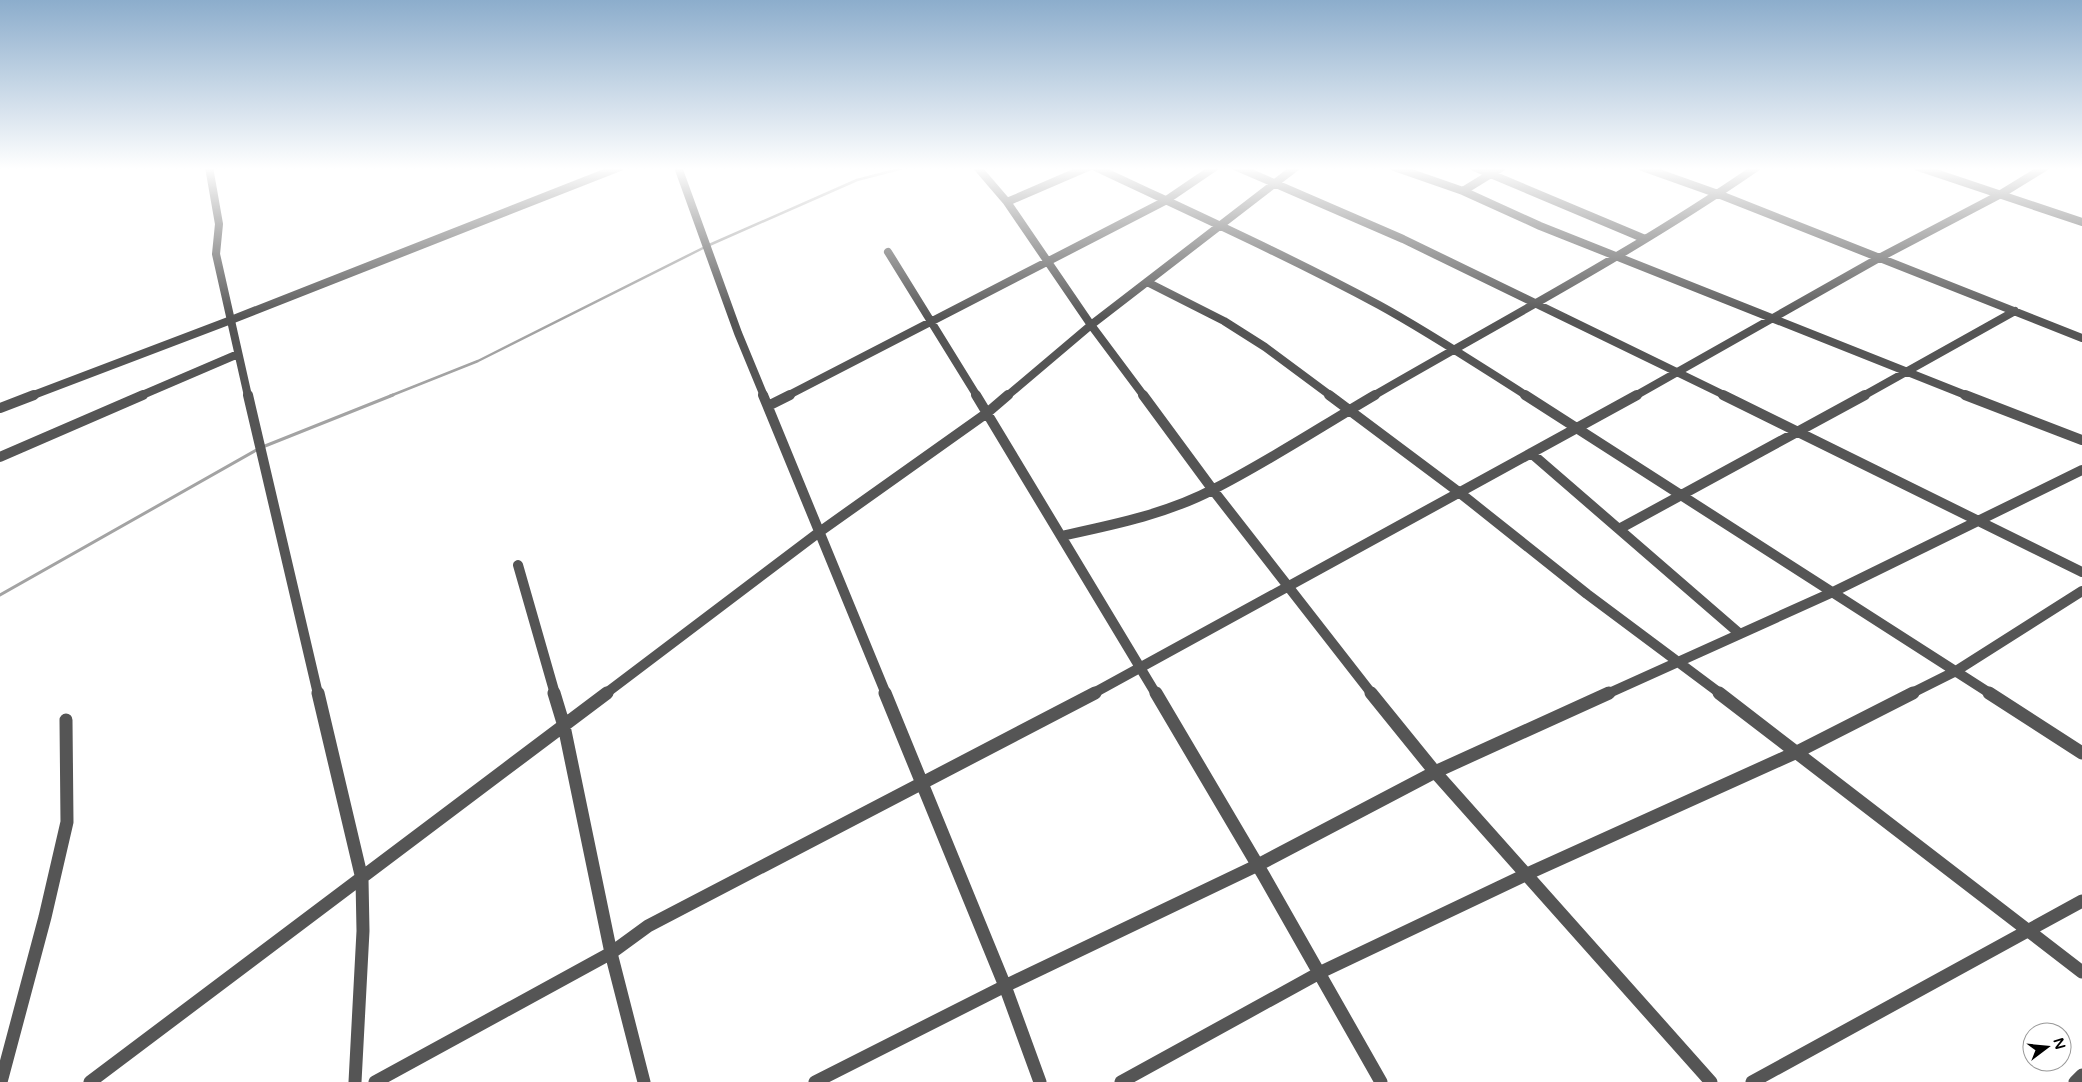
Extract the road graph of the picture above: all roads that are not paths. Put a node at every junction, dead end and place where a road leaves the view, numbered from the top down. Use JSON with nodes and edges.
{"nodes":[{"id":1,"x":219,"y":217,"type":"edge"},
{"id":2,"x":492,"y":217,"type":"edge"},
{"id":3,"x":696,"y":217,"type":"edge"},
{"id":4,"x":1018,"y":217,"type":"edge"},
{"id":5,"x":1132,"y":217,"type":"edge"},
{"id":6,"x":1201,"y":217,"type":"edge"},
{"id":7,"x":1230,"y":217,"type":"edge"},
{"id":8,"x":1354,"y":217,"type":"edge"},
{"id":9,"x":1521,"y":217,"type":"edge"},
{"id":10,"x":1594,"y":217,"type":"edge"},
{"id":11,"x":1680,"y":217,"type":"edge"},
{"id":12,"x":1777,"y":217,"type":"edge"},
{"id":13,"x":1956,"y":217,"type":"edge"},
{"id":14,"x":2069,"y":217,"type":"edge"},
{"id":15,"x":2082,"y":222,"type":"edge"},
{"id":16,"x":1219,"y":226,"type":"junction"},
{"id":17,"x":1645,"y":239,"type":"junction"},
{"id":18,"x":888,"y":252,"type":"dead end"},
{"id":19,"x":1618,"y":256,"type":"junction"},
{"id":20,"x":1879,"y":258,"type":"junction"},
{"id":21,"x":1049,"y":262,"type":"junction"},
{"id":22,"x":1147,"y":282,"type":"junction"},
{"id":23,"x":1537,"y":303,"type":"junction"},
{"id":24,"x":2016,"y":310,"type":"junction"},
{"id":25,"x":1773,"y":318,"type":"junction"},
{"id":26,"x":231,"y":320,"type":"junction"},
{"id":27,"x":930,"y":324,"type":"junction"},
{"id":28,"x":1091,"y":325,"type":"junction"},
{"id":29,"x":2082,"y":338,"type":"edge"},
{"id":30,"x":1454,"y":349,"type":"junction"},
{"id":31,"x":238,"y":354,"type":"junction"},
{"id":32,"x":1679,"y":372,"type":"junction"},
{"id":33,"x":1905,"y":372,"type":"junction"},
{"id":34,"x":768,"y":406,"type":"junction"},
{"id":35,"x":0,"y":408,"type":"edge"},
{"id":36,"x":1350,"y":411,"type":"junction"},
{"id":37,"x":987,"y":413,"type":"junction"},
{"id":38,"x":1579,"y":428,"type":"junction"},
{"id":39,"x":1799,"y":432,"type":"junction"},
{"id":40,"x":2082,"y":440,"type":"edge"},
{"id":41,"x":1532,"y":454,"type":"junction"},
{"id":42,"x":0,"y":457,"type":"edge"},
{"id":43,"x":2082,"y":470,"type":"edge"},
{"id":44,"x":1213,"y":490,"type":"junction"},
{"id":45,"x":1460,"y":492,"type":"junction"},
{"id":46,"x":1683,"y":495,"type":"junction"},
{"id":47,"x":1980,"y":521,"type":"junction"},
{"id":48,"x":1619,"y":529,"type":"junction"},
{"id":49,"x":818,"y":533,"type":"junction"},
{"id":50,"x":1061,"y":536,"type":"junction"},
{"id":51,"x":518,"y":565,"type":"dead end"},
{"id":52,"x":2082,"y":572,"type":"edge"},
{"id":53,"x":1289,"y":588,"type":"junction"},
{"id":54,"x":2082,"y":591,"type":"edge"},
{"id":55,"x":1833,"y":592,"type":"junction"},
{"id":56,"x":1740,"y":634,"type":"junction"},
{"id":57,"x":1679,"y":662,"type":"junction"},
{"id":58,"x":1141,"y":669,"type":"junction"},
{"id":59,"x":1956,"y":671,"type":"junction"},
{"id":60,"x":66,"y":720,"type":"dead end"},
{"id":61,"x":564,"y":726,"type":"junction"},
{"id":62,"x":1797,"y":752,"type":"junction"},
{"id":63,"x":2082,"y":753,"type":"edge"},
{"id":64,"x":1435,"y":772,"type":"junction"},
{"id":65,"x":923,"y":783,"type":"junction"},
{"id":66,"x":1258,"y":864,"type":"junction"},
{"id":67,"x":1527,"y":874,"type":"junction"},
{"id":68,"x":362,"y":879,"type":"junction"},
{"id":69,"x":2082,"y":902,"type":"edge"},
{"id":70,"x":2028,"y":930,"type":"junction"},
{"id":71,"x":611,"y":953,"type":"junction"},
{"id":72,"x":1321,"y":972,"type":"junction"},
{"id":73,"x":2082,"y":972,"type":"edge"},
{"id":74,"x":1005,"y":986,"type":"junction"},
{"id":75,"x":2082,"y":1075,"type":"edge"},
{"id":76,"x":1,"y":1082,"type":"edge"},
{"id":77,"x":90,"y":1082,"type":"edge"},
{"id":78,"x":355,"y":1082,"type":"edge"},
{"id":79,"x":375,"y":1082,"type":"edge"},
{"id":80,"x":644,"y":1082,"type":"edge"},
{"id":81,"x":815,"y":1082,"type":"edge"},
{"id":82,"x":1040,"y":1082,"type":"edge"},
{"id":83,"x":1121,"y":1082,"type":"edge"},
{"id":84,"x":1381,"y":1082,"type":"edge"},
{"id":85,"x":1711,"y":1082,"type":"edge"},
{"id":86,"x":1752,"y":1082,"type":"edge"},
{"id":87,"x":2075,"y":1082,"type":"edge"}],
"edges":[{"from":1,"to":26,"type":"street"},
{"from":2,"to":26,"type":"street"},
{"from":3,"to":34,"type":"street"},
{"from":4,"to":21,"type":"street"},
{"from":5,"to":21,"type":"street"},
{"from":6,"to":16,"type":"street"},
{"from":7,"to":16,"type":"street"},
{"from":8,"to":23,"type":"street"},
{"from":9,"to":19,"type":"street"},
{"from":10,"to":17,"type":"street"},
{"from":11,"to":17,"type":"street"},
{"from":12,"to":20,"type":"street"},
{"from":13,"to":20,"type":"street"},
{"from":14,"to":15,"type":"street"},
{"from":16,"to":22,"type":"street"},
{"from":16,"to":30,"type":"street"},
{"from":17,"to":19,"type":"street"},
{"from":18,"to":27,"type":"street"},
{"from":19,"to":23,"type":"street"},
{"from":19,"to":25,"type":"street"},
{"from":20,"to":24,"type":"street"},
{"from":20,"to":25,"type":"street"},
{"from":21,"to":27,"type":"street"},
{"from":21,"to":28,"type":"street"},
{"from":22,"to":28,"type":"street"},
{"from":22,"to":36,"type":"street"},
{"from":23,"to":30,"type":"street"},
{"from":23,"to":32,"type":"street"},
{"from":24,"to":29,"type":"street"},
{"from":24,"to":33,"type":"street"},
{"from":25,"to":32,"type":"street"},
{"from":25,"to":33,"type":"street"},
{"from":26,"to":31,"type":"street"},
{"from":26,"to":35,"type":"street"},
{"from":27,"to":34,"type":"street"},
{"from":27,"to":37,"type":"street"},
{"from":28,"to":37,"type":"street"},
{"from":28,"to":44,"type":"street"},
{"from":30,"to":36,"type":"street"},
{"from":30,"to":38,"type":"street"},
{"from":31,"to":42,"type":"street"},
{"from":31,"to":68,"type":"street"},
{"from":32,"to":38,"type":"street"},
{"from":32,"to":39,"type":"street"},
{"from":33,"to":39,"type":"street"},
{"from":33,"to":40,"type":"street"},
{"from":34,"to":49,"type":"street"},
{"from":36,"to":44,"type":"street"},
{"from":36,"to":45,"type":"street"},
{"from":37,"to":49,"type":"street"},
{"from":37,"to":50,"type":"street"},
{"from":38,"to":41,"type":"street"},
{"from":38,"to":46,"type":"street"},
{"from":39,"to":46,"type":"street"},
{"from":39,"to":47,"type":"street"},
{"from":41,"to":45,"type":"street"},
{"from":41,"to":48,"type":"street"},
{"from":43,"to":47,"type":"street"},
{"from":44,"to":50,"type":"street"},
{"from":44,"to":53,"type":"street"},
{"from":45,"to":53,"type":"street"},
{"from":45,"to":57,"type":"street"},
{"from":46,"to":48,"type":"street"},
{"from":46,"to":55,"type":"street"},
{"from":47,"to":52,"type":"street"},
{"from":47,"to":55,"type":"street"},
{"from":48,"to":56,"type":"street"},
{"from":49,"to":61,"type":"street"},
{"from":49,"to":65,"type":"street"},
{"from":50,"to":58,"type":"street"},
{"from":51,"to":61,"type":"street"},
{"from":53,"to":58,"type":"street"},
{"from":53,"to":64,"type":"street"},
{"from":54,"to":59,"type":"street"},
{"from":55,"to":56,"type":"street"},
{"from":55,"to":59,"type":"street"},
{"from":56,"to":57,"type":"street"},
{"from":57,"to":62,"type":"street"},
{"from":57,"to":64,"type":"street"},
{"from":58,"to":65,"type":"street"},
{"from":58,"to":66,"type":"street"},
{"from":59,"to":62,"type":"street"},
{"from":59,"to":63,"type":"street"},
{"from":60,"to":76,"type":"street"},
{"from":61,"to":68,"type":"street"},
{"from":61,"to":71,"type":"street"},
{"from":62,"to":67,"type":"street"},
{"from":62,"to":70,"type":"street"},
{"from":64,"to":66,"type":"street"},
{"from":64,"to":67,"type":"street"},
{"from":65,"to":71,"type":"street"},
{"from":65,"to":74,"type":"street"},
{"from":66,"to":72,"type":"street"},
{"from":66,"to":74,"type":"street"},
{"from":67,"to":72,"type":"street"},
{"from":67,"to":85,"type":"street"},
{"from":68,"to":77,"type":"street"},
{"from":68,"to":78,"type":"street"},
{"from":69,"to":70,"type":"street"},
{"from":70,"to":73,"type":"street"},
{"from":70,"to":86,"type":"street"},
{"from":71,"to":79,"type":"street"},
{"from":71,"to":80,"type":"street"},
{"from":72,"to":83,"type":"street"},
{"from":72,"to":84,"type":"street"},
{"from":74,"to":81,"type":"street"},
{"from":74,"to":82,"type":"street"},
{"from":75,"to":87,"type":"street"}]}
